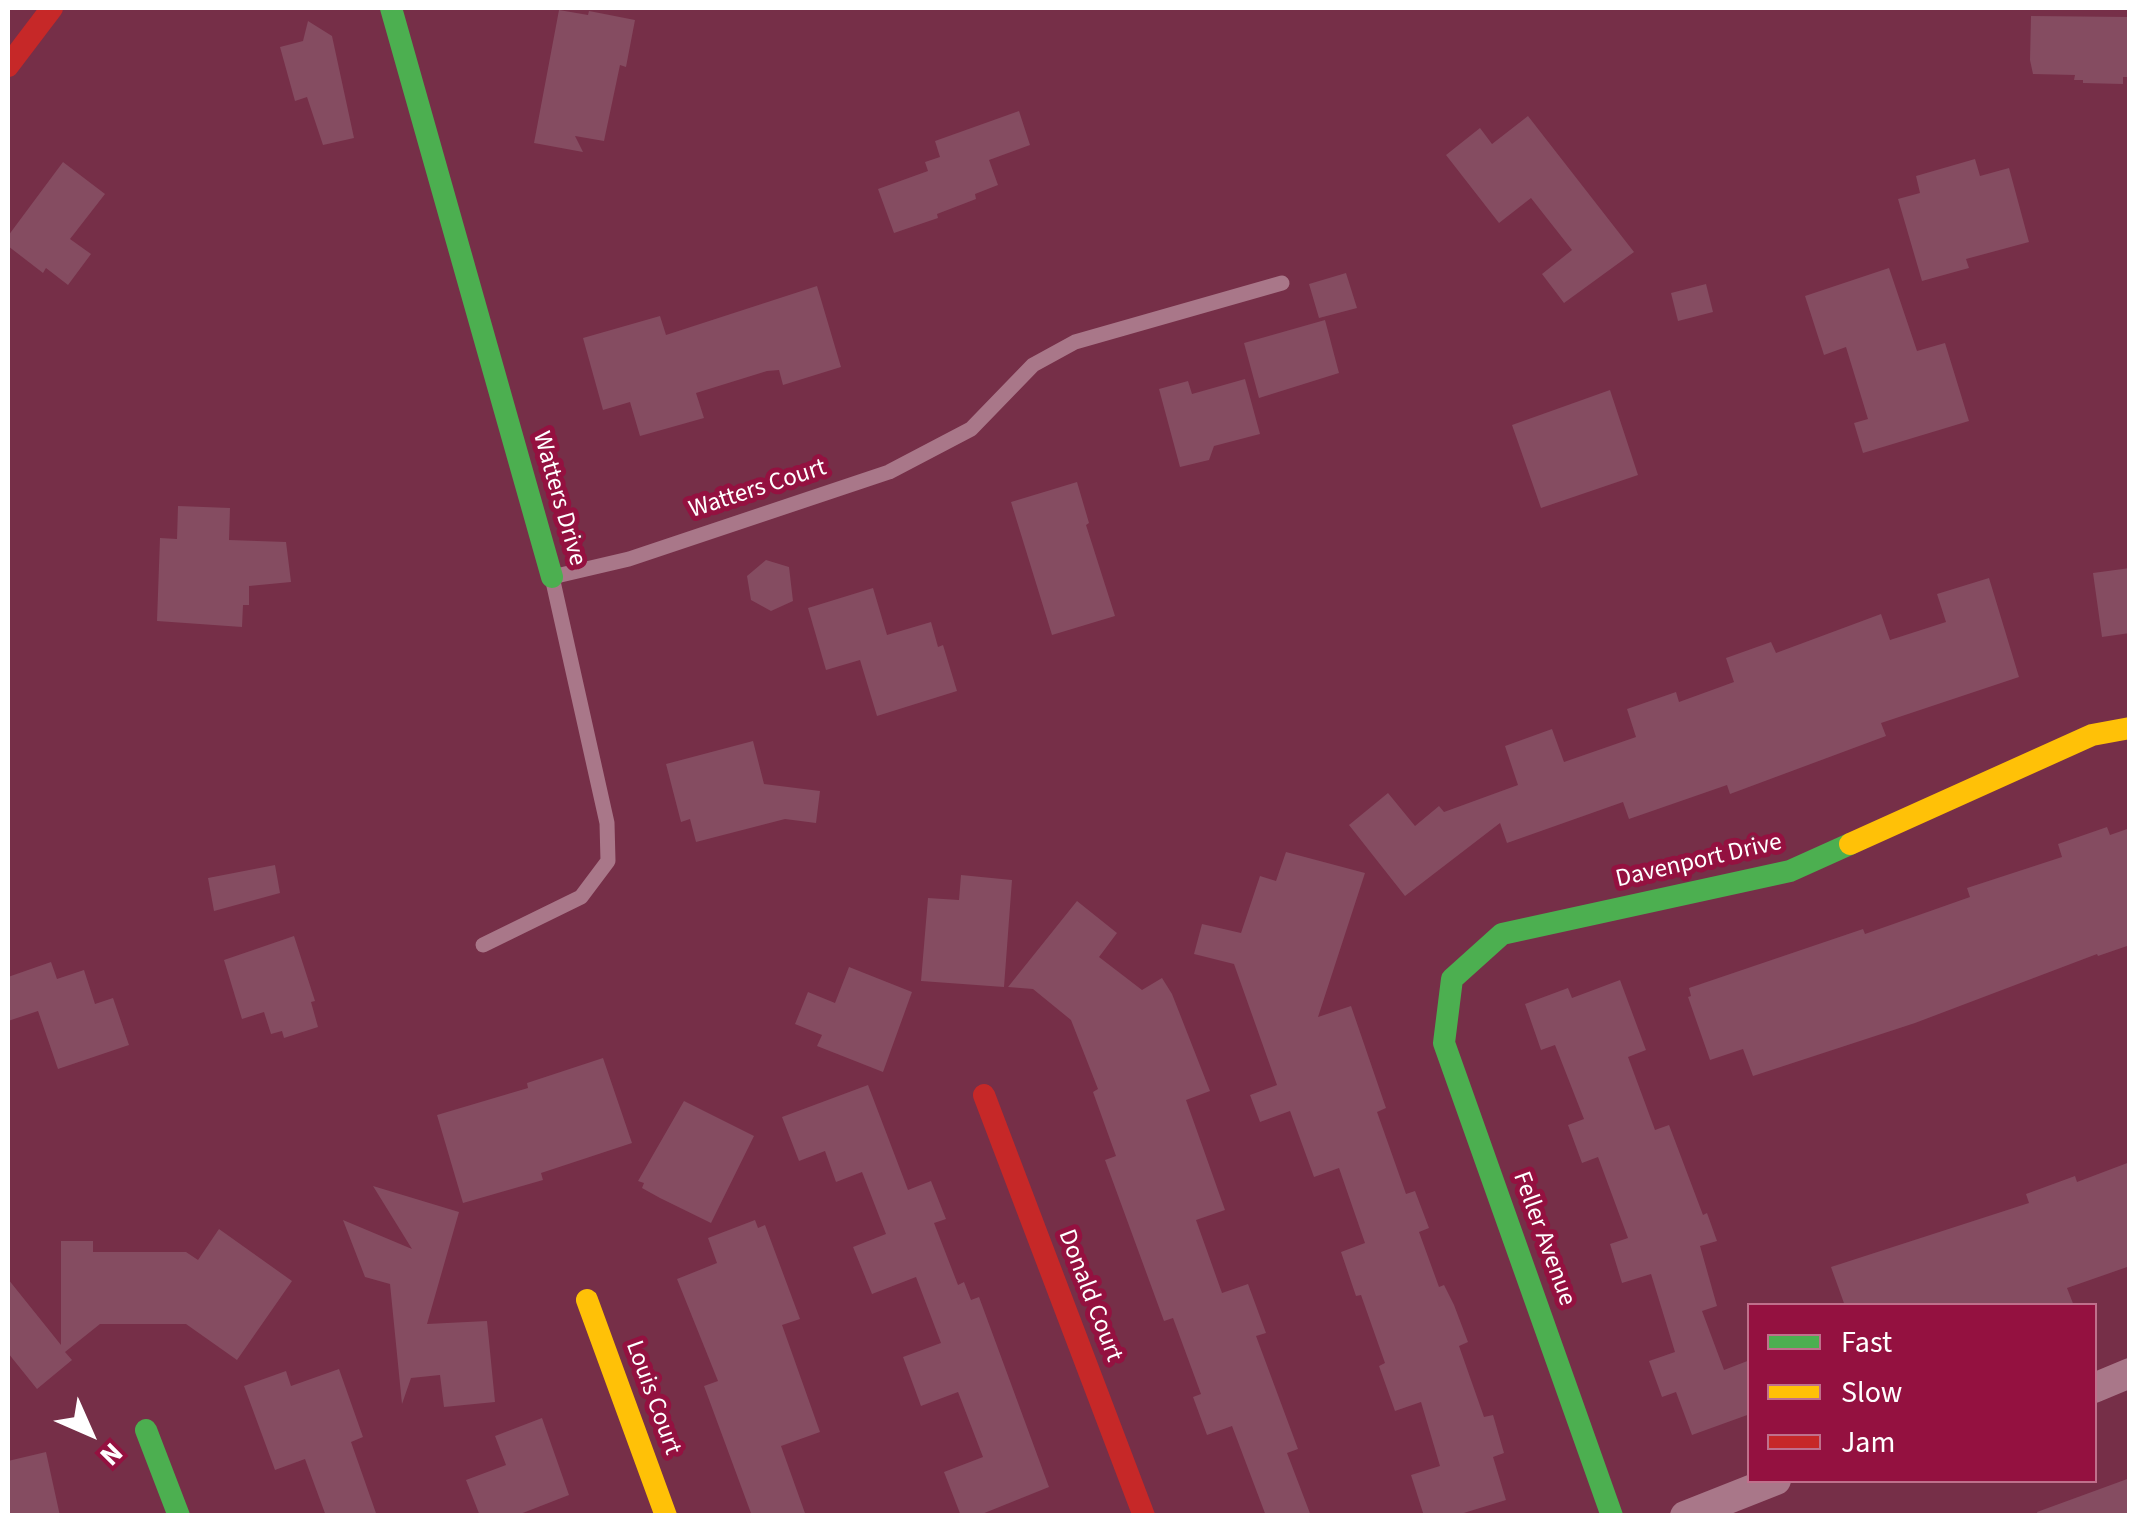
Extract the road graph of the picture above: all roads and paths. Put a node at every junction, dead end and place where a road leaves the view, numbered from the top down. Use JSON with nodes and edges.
{"nodes":[{"id":1,"x":52,"y":8,"type":"edge"},
{"id":2,"x":391,"y":8,"type":"edge"},
{"id":3,"x":8,"y":66,"type":"edge"},
{"id":4,"x":1282,"y":283,"type":"dead end"},
{"id":5,"x":552,"y":577,"type":"junction"},
{"id":6,"x":2130,"y":728,"type":"edge"},
{"id":7,"x":483,"y":945,"type":"dead end"},
{"id":8,"x":1452,"y":978,"type":"joint"},
{"id":9,"x":984,"y":1095,"type":"dead end"},
{"id":10,"x":587,"y":1300,"type":"dead end"},
{"id":11,"x":2130,"y":1374,"type":"edge"},
{"id":12,"x":2097,"y":1387,"type":"edge"},
{"id":13,"x":146,"y":1430,"type":"dead end"},
{"id":14,"x":1768,"y":1483,"type":"edge"},
{"id":15,"x":178,"y":1516,"type":"edge"},
{"id":16,"x":666,"y":1516,"type":"edge"},
{"id":17,"x":1144,"y":1516,"type":"edge"},
{"id":18,"x":1612,"y":1516,"type":"edge"},
{"id":19,"x":1685,"y":1516,"type":"edge"}],
"edges":[{"from":1,"to":3,"type":"street"},
{"from":2,"to":5,"type":"street","name":"Watters Drive"},
{"from":4,"to":5,"type":"lane","name":"Watters Court"},
{"from":5,"to":7,"type":"lane","name":"Watters Drive"},
{"from":6,"to":8,"type":"street","name":"Davenport Drive"},
{"from":8,"to":18,"type":"street","name":"Feller Avenue"},
{"from":9,"to":17,"type":"street","name":"Donald Court"},
{"from":10,"to":16,"type":"street","name":"Louis Court"},
{"from":11,"to":12,"type":"street"},
{"from":13,"to":15,"type":"street"},
{"from":14,"to":19,"type":"street"}]}
